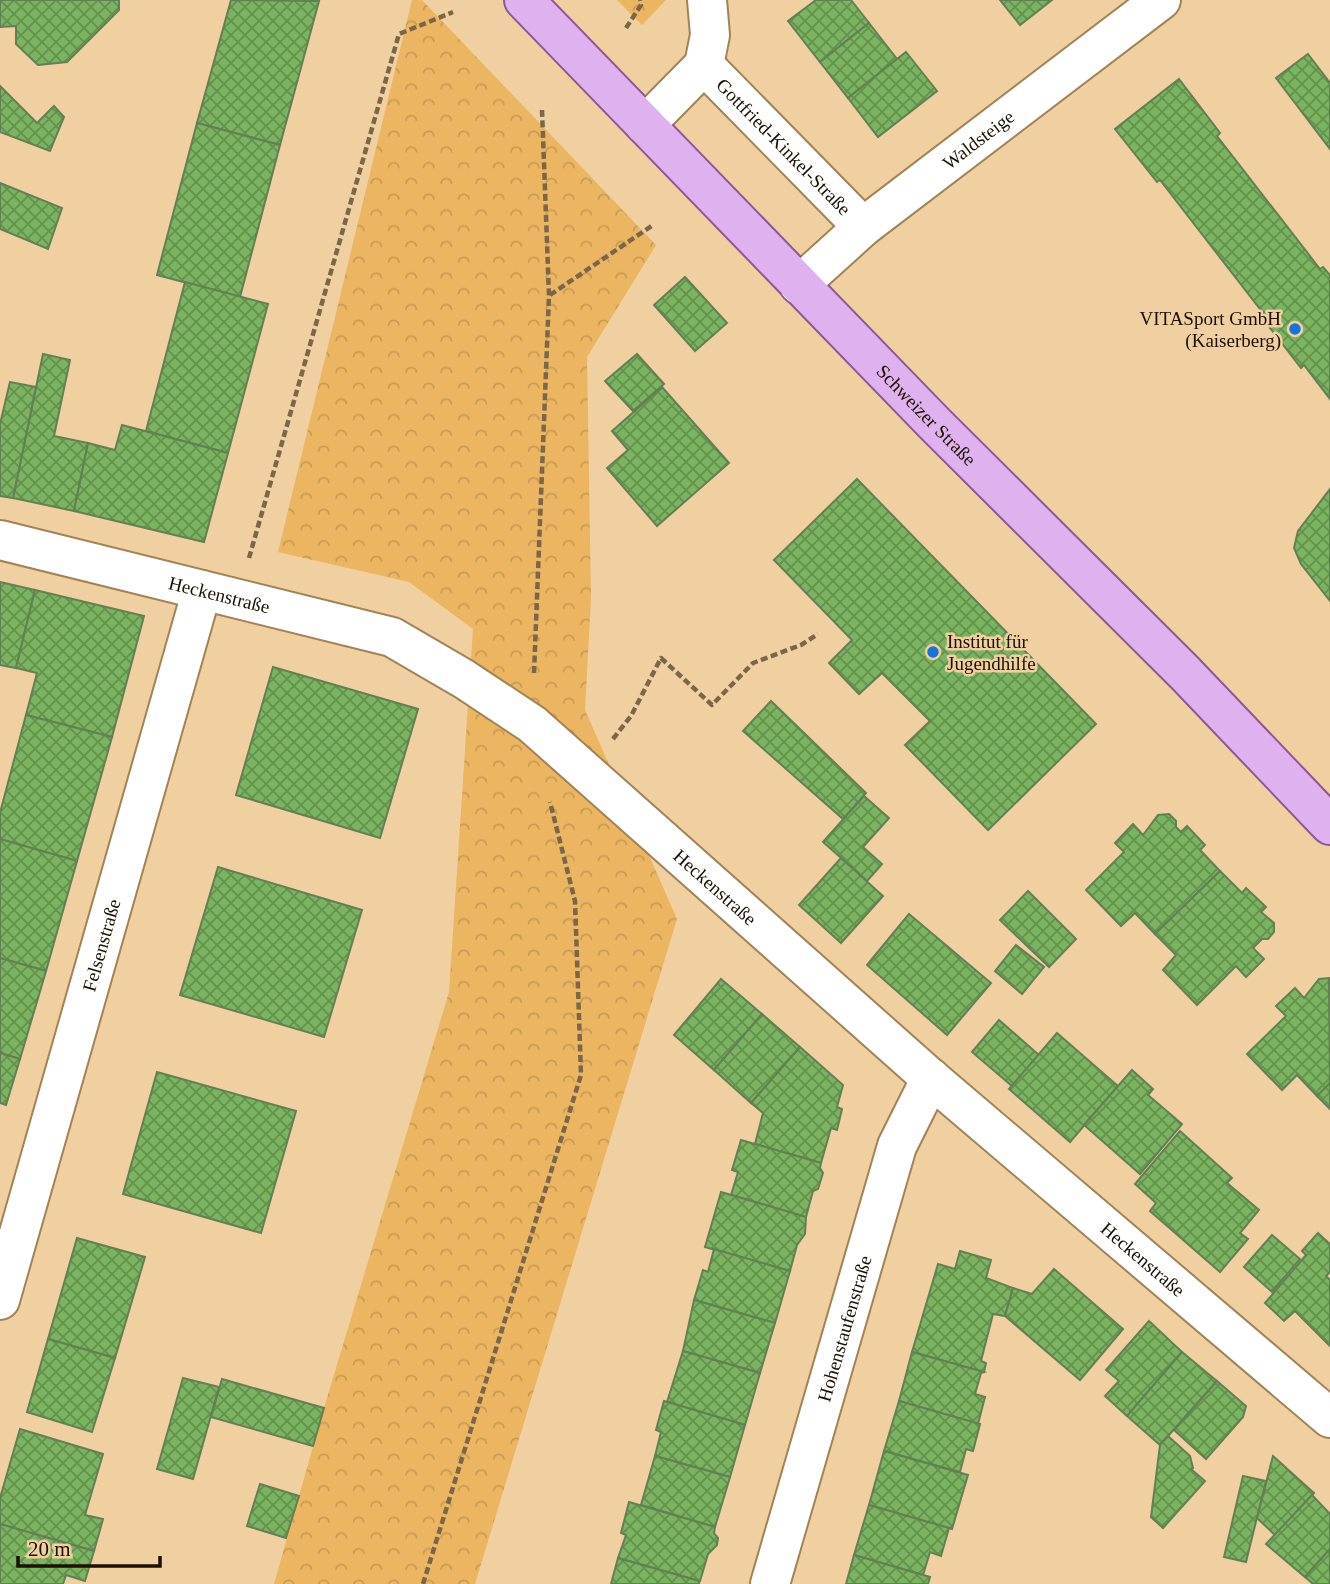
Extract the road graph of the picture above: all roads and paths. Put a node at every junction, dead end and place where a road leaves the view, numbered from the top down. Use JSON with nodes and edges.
{"nodes":[{"id":1,"x":524,"y":0,"type":"edge"},
{"id":2,"x":640,"y":0,"type":"edge"},
{"id":3,"x":706,"y":0,"type":"edge"},
{"id":4,"x":1161,"y":0,"type":"edge"},
{"id":5,"x":453,"y":12,"type":"dead end"},
{"id":6,"x":626,"y":28,"type":"dead end"},
{"id":7,"x":704,"y":65,"type":"junction"},
{"id":8,"x":542,"y":110,"type":"dead end"},
{"id":9,"x":645,"y":125,"type":"junction"},
{"id":10,"x":653,"y":225,"type":"dead end"},
{"id":11,"x":863,"y":227,"type":"junction"},
{"id":12,"x":799,"y":285,"type":"junction"},
{"id":13,"x":549,"y":295,"type":"junction"},
{"id":14,"x":0,"y":540,"type":"edge"},
{"id":15,"x":220,"y":595,"type":"junction"},
{"id":16,"x":818,"y":634,"type":"dead end"},
{"id":17,"x":531,"y":724,"type":"junction"},
{"id":18,"x":586,"y":772,"type":"junction"},
{"id":19,"x":550,"y":800,"type":"dead end"},
{"id":20,"x":1330,"y":825,"type":"edge"},
{"id":21,"x":931,"y":1078,"type":"junction"},
{"id":22,"x":11,"y":1219,"type":"edge"},
{"id":23,"x":0,"y":1300,"type":"edge"},
{"id":24,"x":1330,"y":1418,"type":"edge"},
{"id":25,"x":423,"y":1584,"type":"edge"},
{"id":26,"x":770,"y":1584,"type":"edge"}],
"edges":[{"from":1,"to":9,"type":"main road","name":"Schweizer Straße"},
{"from":2,"to":6,"type":"path"},
{"from":3,"to":7,"type":"street","name":"Gottfried-Kinkel-Straße"},
{"from":4,"to":11,"type":"street","name":"Waldsteige"},
{"from":5,"to":15,"type":"path"},
{"from":7,"to":9,"type":"street","name":"Gottfried-Kinkel-Straße"},
{"from":7,"to":11,"type":"street","name":"Gottfried-Kinkel-Straße"},
{"from":8,"to":13,"type":"path"},
{"from":9,"to":12,"type":"main road","name":"Schweizer Straße"},
{"from":10,"to":13,"type":"path"},
{"from":11,"to":12,"type":"street","name":"Waldsteige"},
{"from":12,"to":20,"type":"main road","name":"Schweizer Straße"},
{"from":13,"to":17,"type":"path"},
{"from":14,"to":15,"type":"street","name":"Heckenstraße"},
{"from":15,"to":17,"type":"street","name":"Heckenstraße"},
{"from":15,"to":22,"type":"street","name":"Felsenstraße"},
{"from":16,"to":18,"type":"path"},
{"from":17,"to":18,"type":"street","name":"Heckenstraße"},
{"from":18,"to":21,"type":"street","name":"Heckenstraße"},
{"from":19,"to":25,"type":"path"},
{"from":21,"to":24,"type":"street","name":"Heckenstraße"},
{"from":21,"to":26,"type":"street","name":"Hohenstaufenstraße"},
{"from":22,"to":23,"type":"street","name":"Felsenstraße"}]}
